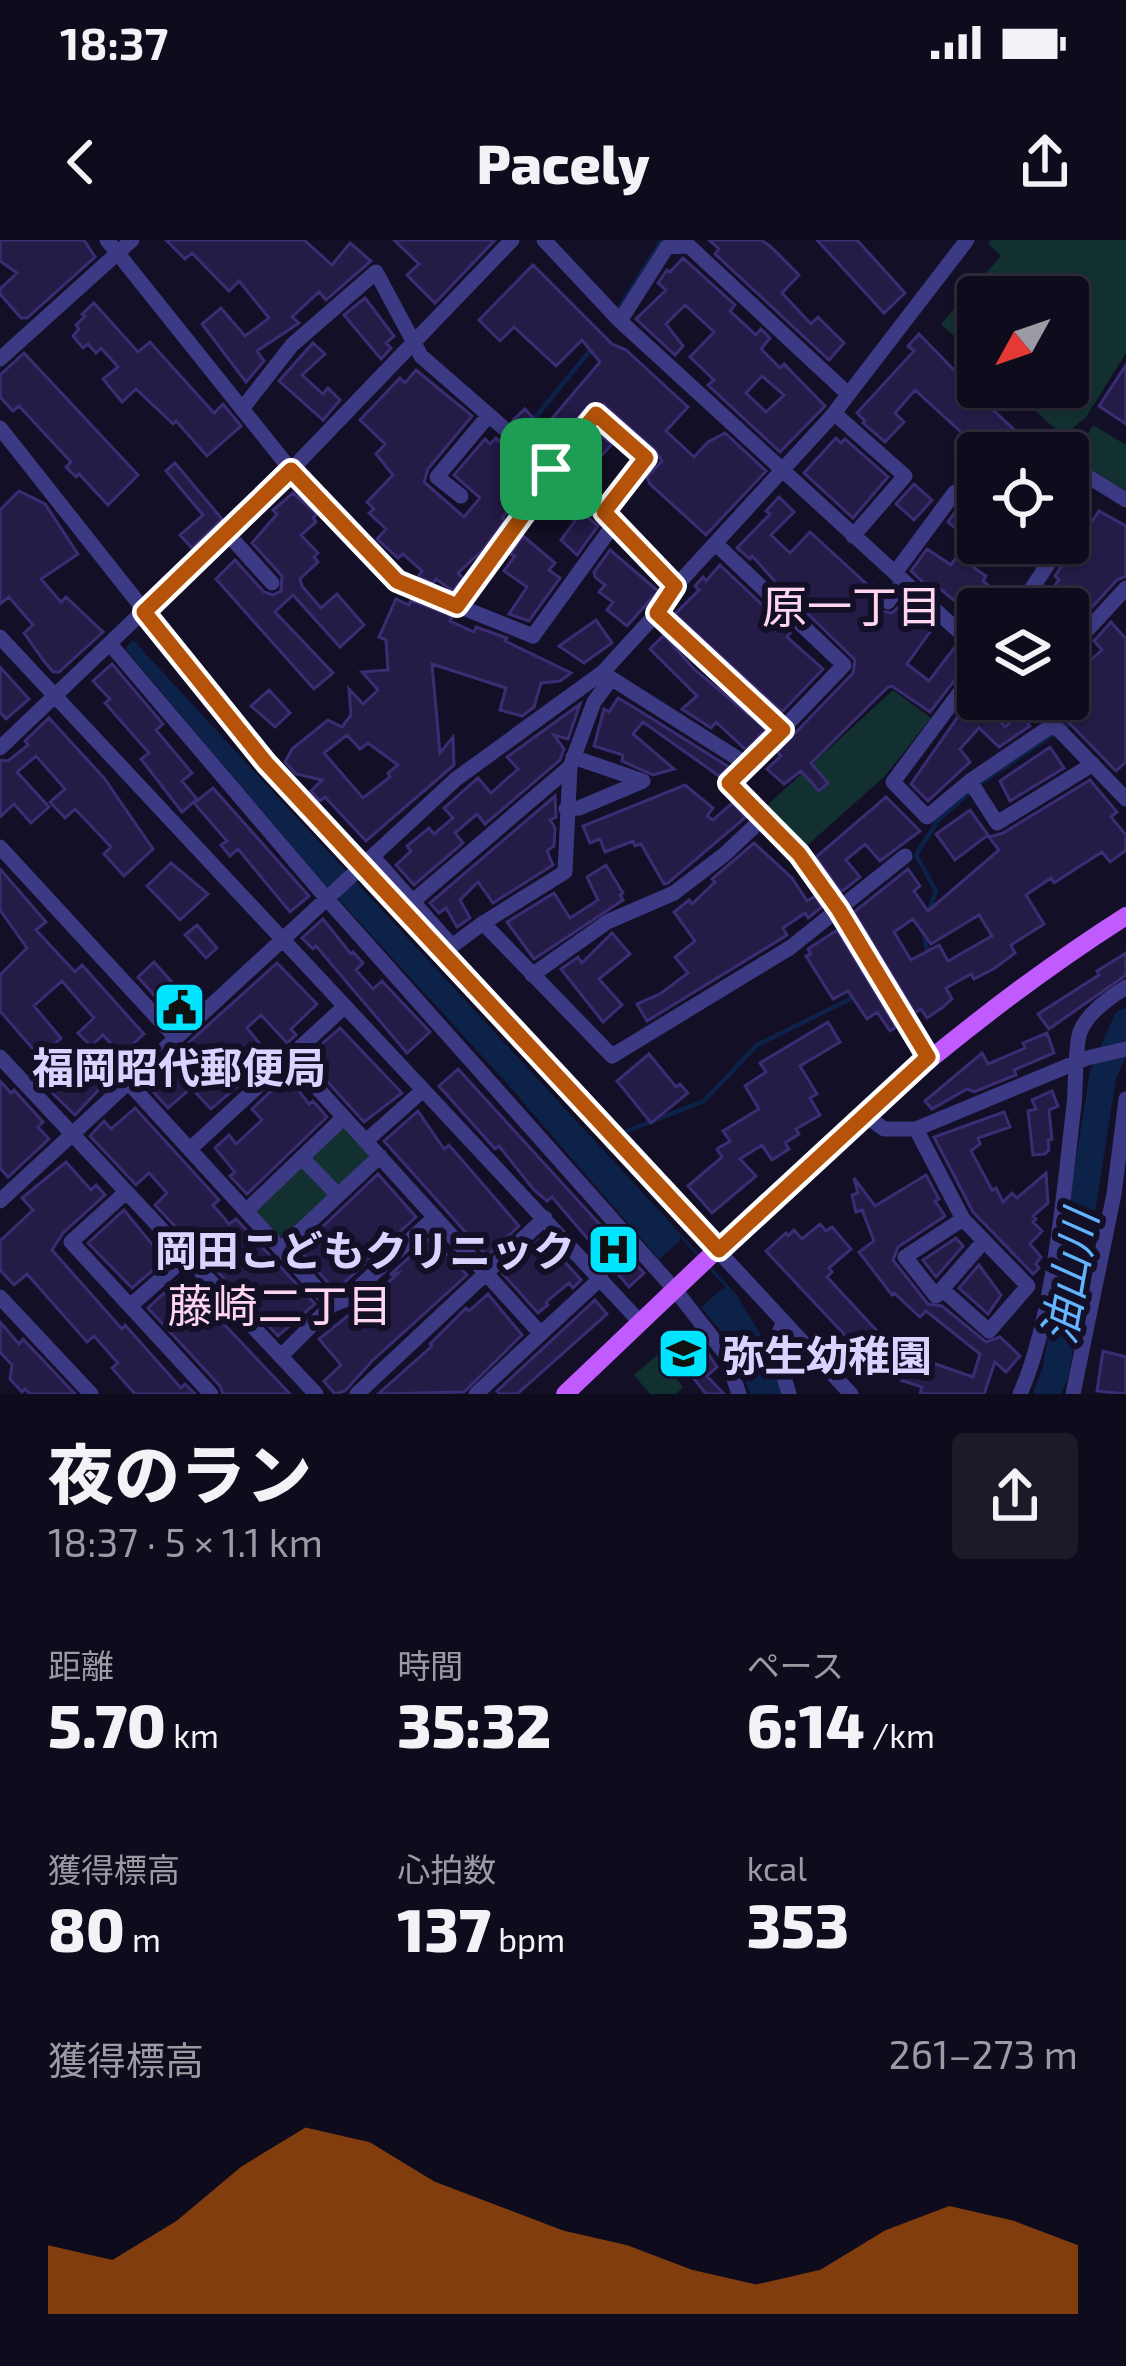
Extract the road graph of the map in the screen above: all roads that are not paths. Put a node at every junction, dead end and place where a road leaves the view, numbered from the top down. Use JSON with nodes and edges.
{"nodes":[{"id":1,"x":132,"y":240,"type":"edge"},
{"id":2,"x":512,"y":240,"type":"edge"},
{"id":3,"x":544,"y":240,"type":"edge"},
{"id":4,"x":967,"y":240,"type":"edge"},
{"id":5,"x":112,"y":246,"type":"edge"},
{"id":6,"x":620,"y":321,"type":"junction"},
{"id":7,"x":414,"y":344,"type":"junction"},
{"id":8,"x":0,"y":359,"type":"edge"},
{"id":9,"x":848,"y":394,"type":"junction"},
{"id":10,"x":242,"y":409,"type":"junction"},
{"id":11,"x":834,"y":412,"type":"junction"},
{"id":12,"x":489,"y":415,"type":"junction"},
{"id":13,"x":0,"y":428,"type":"edge"},
{"id":14,"x":551,"y":469,"type":"junction"},
{"id":15,"x":291,"y":470,"type":"junction"},
{"id":16,"x":782,"y":472,"type":"junction"},
{"id":17,"x":1089,"y":477,"type":"edge"},
{"id":18,"x":955,"y":492,"type":"dead end"},
{"id":19,"x":461,"y":496,"type":"dead end"},
{"id":20,"x":1126,"y":500,"type":"edge"},
{"id":21,"x":609,"y":518,"type":"junction"},
{"id":22,"x":226,"y":532,"type":"junction"},
{"id":23,"x":853,"y":536,"type":"junction"},
{"id":24,"x":716,"y":544,"type":"junction"},
{"id":25,"x":899,"y":577,"type":"junction"},
{"id":26,"x":272,"y":583,"type":"dead end"},
{"id":27,"x":675,"y":586,"type":"junction"},
{"id":28,"x":1126,"y":588,"type":"edge"},
{"id":29,"x":888,"y":602,"type":"dead end"},
{"id":30,"x":457,"y":606,"type":"junction"},
{"id":31,"x":144,"y":612,"type":"junction"},
{"id":32,"x":657,"y":613,"type":"junction"},
{"id":33,"x":1089,"y":628,"type":"edge"},
{"id":34,"x":957,"y":631,"type":"edge"},
{"id":35,"x":0,"y":637,"type":"edge"},
{"id":36,"x":110,"y":644,"type":"junction"},
{"id":37,"x":607,"y":676,"type":"junction"},
{"id":38,"x":957,"y":696,"type":"edge"},
{"id":39,"x":56,"y":697,"type":"junction"},
{"id":40,"x":1051,"y":720,"type":"edge"},
{"id":41,"x":1060,"y":728,"type":"junction"},
{"id":42,"x":783,"y":730,"type":"junction"},
{"id":43,"x":0,"y":748,"type":"edge"},
{"id":44,"x":572,"y":762,"type":"junction"},
{"id":45,"x":1093,"y":764,"type":"junction"},
{"id":46,"x":748,"y":765,"type":"junction"},
{"id":47,"x":1119,"y":778,"type":"edge"},
{"id":48,"x":973,"y":786,"type":"junction"},
{"id":49,"x":1126,"y":799,"type":"edge"},
{"id":50,"x":566,"y":809,"type":"junction"},
{"id":51,"x":763,"y":818,"type":"junction"},
{"id":52,"x":0,"y":848,"type":"edge"},
{"id":53,"x":905,"y":856,"type":"dead end"},
{"id":54,"x":368,"y":863,"type":"junction"},
{"id":55,"x":326,"y":899,"type":"junction"},
{"id":56,"x":412,"y":902,"type":"junction"},
{"id":57,"x":839,"y":910,"type":"junction"},
{"id":58,"x":1126,"y":916,"type":"edge"},
{"id":59,"x":483,"y":923,"type":"junction"},
{"id":60,"x":282,"y":940,"type":"junction"},
{"id":61,"x":532,"y":975,"type":"junction"},
{"id":62,"x":1126,"y":987,"type":"edge"},
{"id":63,"x":344,"y":1007,"type":"junction"},
{"id":64,"x":176,"y":1037,"type":"junction"},
{"id":65,"x":1126,"y":1049,"type":"edge"},
{"id":66,"x":0,"y":1057,"type":"edge"},
{"id":67,"x":928,"y":1057,"type":"junction"},
{"id":68,"x":290,"y":1058,"type":"junction"},
{"id":69,"x":1083,"y":1060,"type":"junction"},
{"id":70,"x":128,"y":1082,"type":"junction"},
{"id":71,"x":422,"y":1090,"type":"junction"},
{"id":72,"x":1126,"y":1099,"type":"edge"},
{"id":73,"x":865,"y":1115,"type":"junction"},
{"id":74,"x":344,"y":1118,"type":"junction"},
{"id":75,"x":916,"y":1129,"type":"junction"},
{"id":76,"x":72,"y":1134,"type":"junction"},
{"id":77,"x":366,"y":1142,"type":"junction"},
{"id":78,"x":190,"y":1150,"type":"junction"},
{"id":79,"x":380,"y":1156,"type":"junction"},
{"id":80,"x":302,"y":1157,"type":"junction"},
{"id":81,"x":126,"y":1192,"type":"junction"},
{"id":82,"x":1120,"y":1192,"type":"edge"},
{"id":83,"x":338,"y":1196,"type":"junction"},
{"id":84,"x":0,"y":1201,"type":"edge"},
{"id":85,"x":246,"y":1210,"type":"junction"},
{"id":86,"x":435,"y":1216,"type":"junction"},
{"id":87,"x":545,"y":1218,"type":"junction"},
{"id":88,"x":963,"y":1220,"type":"junction"},
{"id":89,"x":984,"y":1240,"type":"junction"},
{"id":90,"x":281,"y":1249,"type":"junction"},
{"id":91,"x":719,"y":1250,"type":"junction"},
{"id":92,"x":187,"y":1256,"type":"junction"},
{"id":93,"x":487,"y":1274,"type":"junction"},
{"id":94,"x":601,"y":1278,"type":"junction"},
{"id":95,"x":676,"y":1291,"type":"junction"},
{"id":96,"x":944,"y":1291,"type":"junction"},
{"id":97,"x":0,"y":1297,"type":"edge"},
{"id":98,"x":332,"y":1305,"type":"junction"},
{"id":99,"x":130,"y":1306,"type":"junction"},
{"id":100,"x":784,"y":1322,"type":"junction"},
{"id":101,"x":641,"y":1323,"type":"junction"},
{"id":102,"x":541,"y":1334,"type":"junction"},
{"id":103,"x":281,"y":1356,"type":"junction"},
{"id":104,"x":91,"y":1394,"type":"edge"},
{"id":105,"x":212,"y":1394,"type":"edge"},
{"id":106,"x":316,"y":1394,"type":"edge"},
{"id":107,"x":357,"y":1394,"type":"edge"},
{"id":108,"x":476,"y":1394,"type":"edge"},
{"id":109,"x":565,"y":1394,"type":"edge"},
{"id":110,"x":739,"y":1394,"type":"edge"},
{"id":111,"x":789,"y":1394,"type":"edge"},
{"id":112,"x":851,"y":1394,"type":"edge"},
{"id":113,"x":1020,"y":1394,"type":"edge"},
{"id":114,"x":1073,"y":1394,"type":"edge"}],
"edges":[{"from":1,"to":5,"type":"street"},
{"from":2,"to":7,"type":"street"},
{"from":3,"to":6,"type":"street"},
{"from":4,"to":9,"type":"street"},
{"from":5,"to":8,"type":"street"},
{"from":5,"to":10,"type":"street"},
{"from":6,"to":9,"type":"street"},
{"from":6,"to":16,"type":"street"},
{"from":7,"to":10,"type":"street"},
{"from":7,"to":12,"type":"street"},
{"from":7,"to":15,"type":"street"},
{"from":9,"to":11,"type":"street"},
{"from":10,"to":15,"type":"street"},
{"from":11,"to":16,"type":"street"},
{"from":11,"to":23,"type":"street"},
{"from":12,"to":14,"type":"street"},
{"from":12,"to":19,"type":"street"},
{"from":13,"to":31,"type":"street"},
{"from":14,"to":21,"type":"street"},
{"from":14,"to":21,"type":"street"},
{"from":14,"to":30,"type":"street"},
{"from":15,"to":22,"type":"street"},
{"from":15,"to":30,"type":"street"},
{"from":16,"to":23,"type":"street"},
{"from":16,"to":24,"type":"street"},
{"from":17,"to":20,"type":"street"},
{"from":18,"to":25,"type":"street"},
{"from":21,"to":27,"type":"street"},
{"from":21,"to":30,"type":"street"},
{"from":22,"to":26,"type":"street"},
{"from":22,"to":31,"type":"street"},
{"from":23,"to":25,"type":"street"},
{"from":24,"to":27,"type":"street"},
{"from":24,"to":42,"type":"street"},
{"from":25,"to":29,"type":"street"},
{"from":25,"to":34,"type":"street"},
{"from":27,"to":32,"type":"street"},
{"from":28,"to":33,"type":"street"},
{"from":31,"to":36,"type":"street"},
{"from":31,"to":54,"type":"street"},
{"from":32,"to":37,"type":"street"},
{"from":32,"to":42,"type":"street"},
{"from":35,"to":39,"type":"street"},
{"from":36,"to":39,"type":"street"},
{"from":36,"to":55,"type":"street"},
{"from":37,"to":44,"type":"street"},
{"from":37,"to":46,"type":"street"},
{"from":37,"to":54,"type":"street"},
{"from":38,"to":48,"type":"street"},
{"from":39,"to":43,"type":"street"},
{"from":39,"to":60,"type":"street"},
{"from":40,"to":41,"type":"street"},
{"from":41,"to":45,"type":"street"},
{"from":41,"to":48,"type":"street"},
{"from":42,"to":46,"type":"street"},
{"from":44,"to":50,"type":"street"},
{"from":44,"to":50,"type":"street"},
{"from":44,"to":56,"type":"street"},
{"from":45,"to":47,"type":"street"},
{"from":45,"to":48,"type":"street"},
{"from":46,"to":51,"type":"street"},
{"from":47,"to":49,"type":"street"},
{"from":50,"to":59,"type":"street"},
{"from":51,"to":57,"type":"street"},
{"from":51,"to":61,"type":"street"},
{"from":52,"to":64,"type":"street"},
{"from":53,"to":57,"type":"street"},
{"from":54,"to":55,"type":"street"},
{"from":54,"to":56,"type":"street"},
{"from":54,"to":91,"type":"street"},
{"from":55,"to":60,"type":"street"},
{"from":55,"to":95,"type":"street"},
{"from":56,"to":59,"type":"street"},
{"from":57,"to":61,"type":"street"},
{"from":57,"to":67,"type":"street"},
{"from":58,"to":67,"type":"main road"},
{"from":59,"to":61,"type":"street"},
{"from":60,"to":63,"type":"street"},
{"from":60,"to":64,"type":"street"},
{"from":62,"to":69,"type":"street"},
{"from":63,"to":68,"type":"street"},
{"from":63,"to":71,"type":"street"},
{"from":64,"to":70,"type":"street"},
{"from":65,"to":69,"type":"street"},
{"from":66,"to":76,"type":"street"},
{"from":67,"to":73,"type":"main road"},
{"from":68,"to":74,"type":"street"},
{"from":68,"to":78,"type":"street"},
{"from":69,"to":75,"type":"street"},
{"from":69,"to":113,"type":"street"},
{"from":70,"to":76,"type":"street"},
{"from":70,"to":78,"type":"street"},
{"from":71,"to":77,"type":"street"},
{"from":71,"to":87,"type":"street"},
{"from":72,"to":82,"type":"street"},
{"from":73,"to":75,"type":"street"},
{"from":73,"to":91,"type":"main road"},
{"from":74,"to":77,"type":"street"},
{"from":74,"to":80,"type":"street"},
{"from":75,"to":88,"type":"street"},
{"from":76,"to":81,"type":"street"},
{"from":76,"to":84,"type":"street"},
{"from":77,"to":79,"type":"street"},
{"from":78,"to":85,"type":"street"},
{"from":79,"to":83,"type":"street"},
{"from":79,"to":86,"type":"street"},
{"from":80,"to":83,"type":"street"},
{"from":80,"to":85,"type":"street"},
{"from":81,"to":92,"type":"street"},
{"from":81,"to":99,"type":"street"},
{"from":82,"to":114,"type":"street"},
{"from":83,"to":90,"type":"street"},
{"from":85,"to":90,"type":"street"},
{"from":86,"to":93,"type":"street"},
{"from":86,"to":98,"type":"street"},
{"from":87,"to":93,"type":"street"},
{"from":87,"to":94,"type":"street"},
{"from":88,"to":89,"type":"street"},
{"from":88,"to":96,"type":"street"},
{"from":89,"to":96,"type":"street"},
{"from":89,"to":96,"type":"street"},
{"from":90,"to":98,"type":"street"},
{"from":91,"to":95,"type":"main road"},
{"from":91,"to":100,"type":"street"},
{"from":92,"to":99,"type":"street"},
{"from":92,"to":103,"type":"street"},
{"from":93,"to":102,"type":"street"},
{"from":93,"to":107,"type":"street"},
{"from":94,"to":101,"type":"street"},
{"from":94,"to":102,"type":"street"},
{"from":95,"to":101,"type":"main road"},
{"from":95,"to":110,"type":"street"},
{"from":97,"to":104,"type":"street"},
{"from":98,"to":103,"type":"street"},
{"from":99,"to":105,"type":"street"},
{"from":100,"to":111,"type":"street"},
{"from":100,"to":112,"type":"street"},
{"from":101,"to":109,"type":"main road"},
{"from":102,"to":108,"type":"street"},
{"from":103,"to":106,"type":"street"}]}
